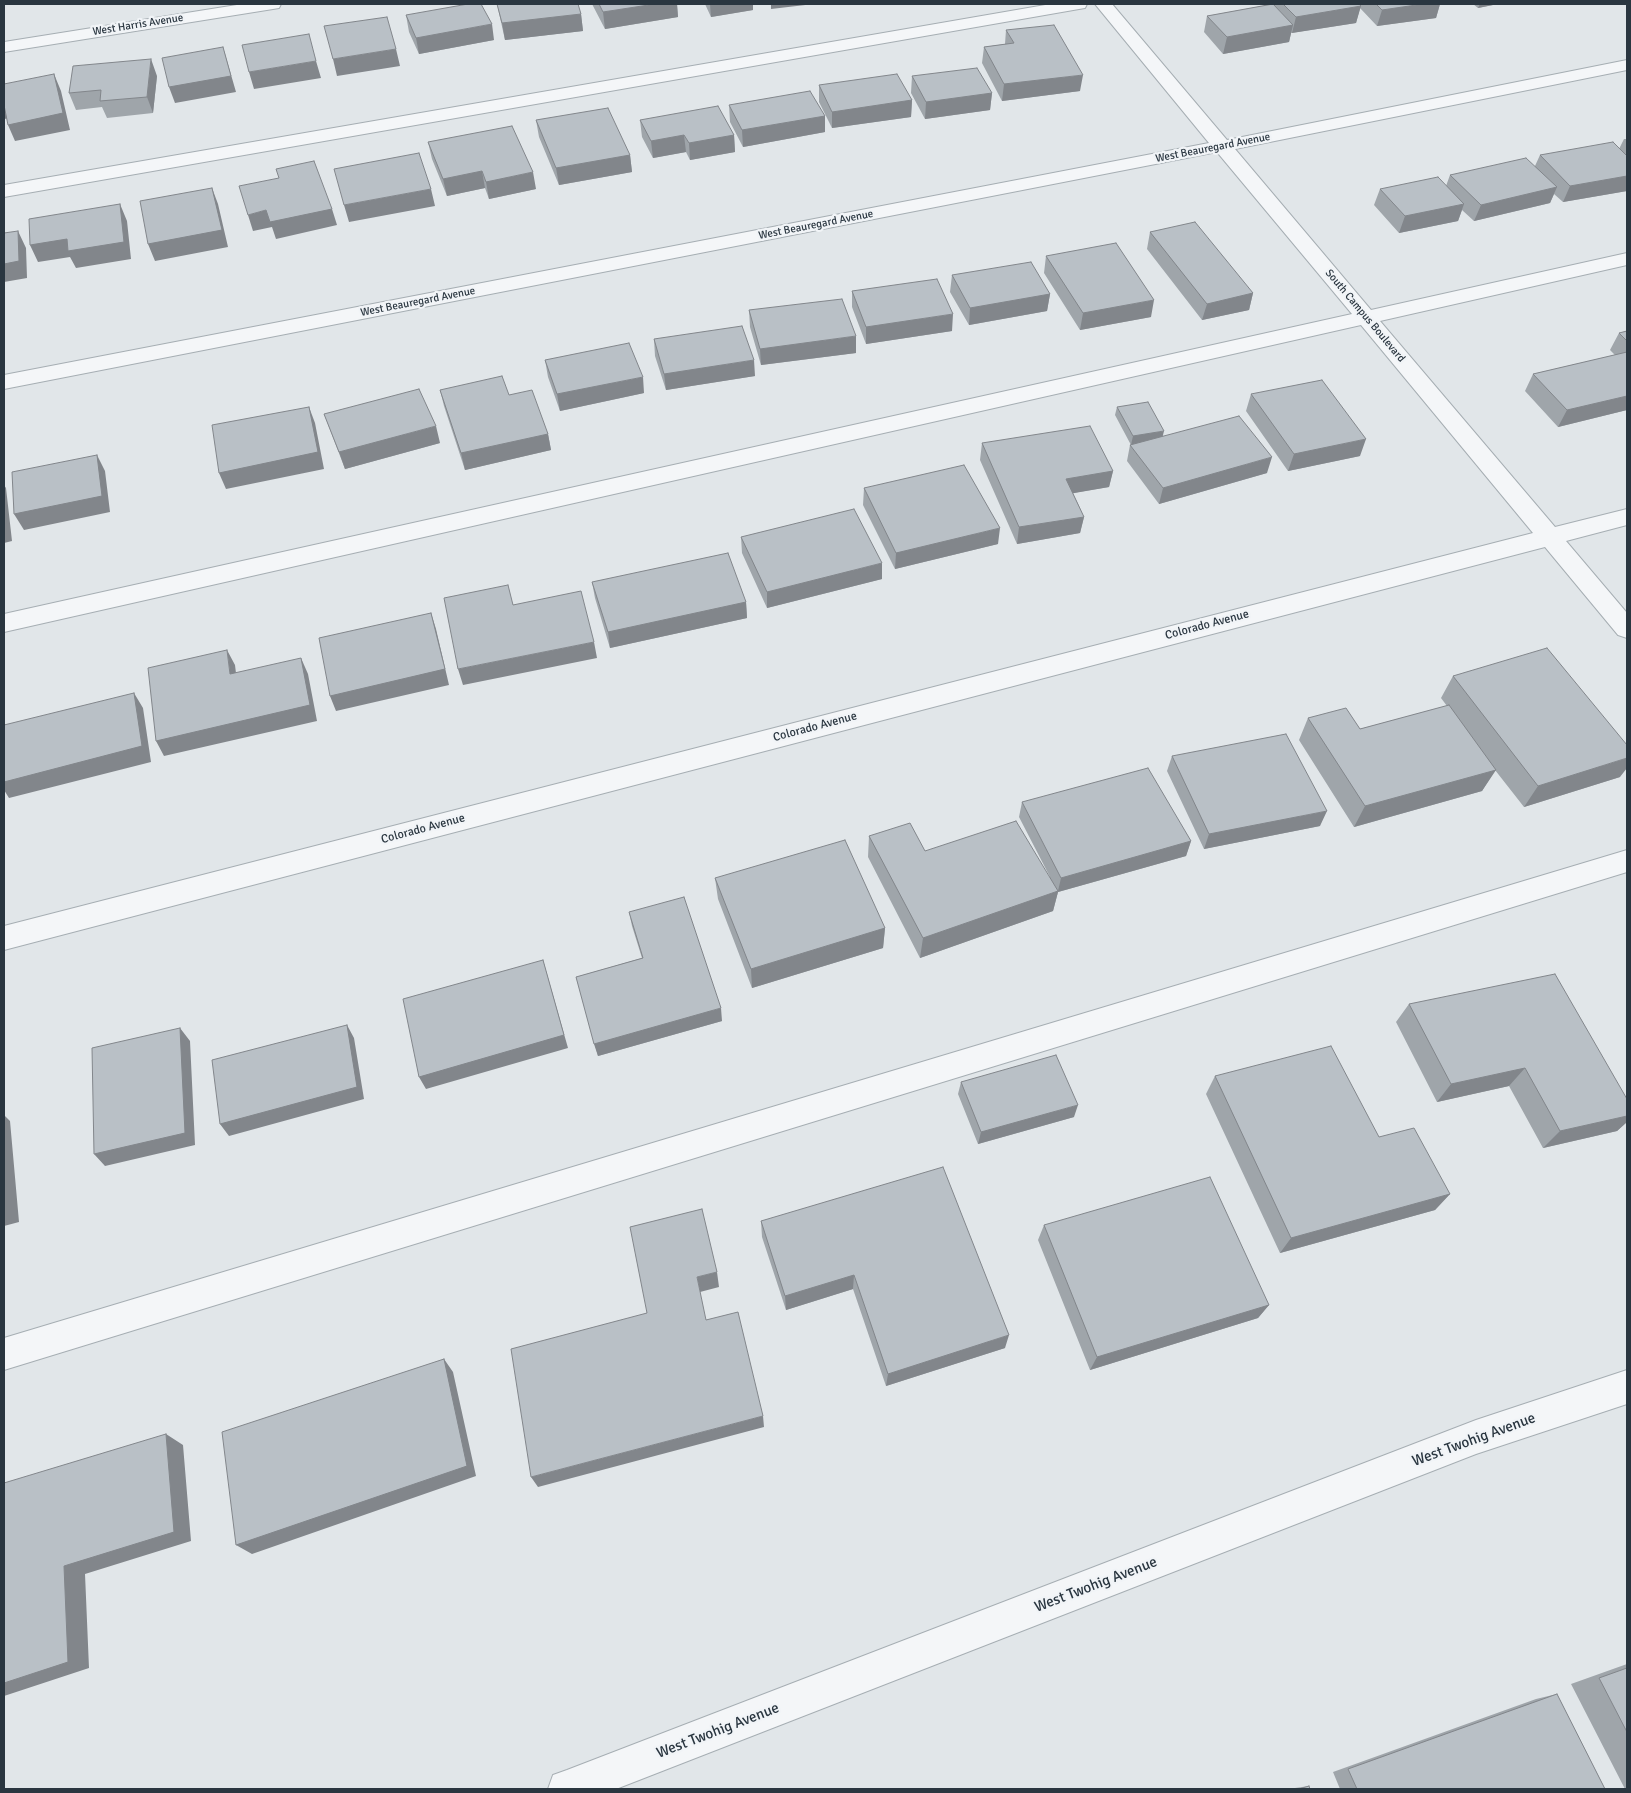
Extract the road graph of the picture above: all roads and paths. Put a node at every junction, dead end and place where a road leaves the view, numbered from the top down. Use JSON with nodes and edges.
{"nodes":[{"id":1,"x":272,"y":4,"type":"edge"},
{"id":2,"x":1079,"y":4,"type":"edge"},
{"id":3,"x":1103,"y":4,"type":"edge"},
{"id":4,"x":4,"y":47,"type":"edge"},
{"id":5,"x":1627,"y":65,"type":"edge"},
{"id":6,"x":1222,"y":146,"type":"junction"},
{"id":7,"x":4,"y":191,"type":"edge"},
{"id":8,"x":1627,"y":259,"type":"edge"},
{"id":9,"x":1366,"y":318,"type":"junction"},
{"id":10,"x":4,"y":382,"type":"edge"},
{"id":11,"x":1627,"y":517,"type":"edge"},
{"id":12,"x":1550,"y":536,"type":"junction"},
{"id":13,"x":4,"y":623,"type":"edge"},
{"id":14,"x":1627,"y":629,"type":"edge"},
{"id":15,"x":1627,"y":861,"type":"edge"},
{"id":16,"x":4,"y":938,"type":"edge"},
{"id":17,"x":4,"y":1354,"type":"edge"},
{"id":18,"x":1627,"y":1387,"type":"edge"},
{"id":19,"x":567,"y":1789,"type":"edge"}],
"edges":[{"from":1,"to":4,"type":"street","name":"West Harris Avenue"},
{"from":2,"to":7,"type":"street"},
{"from":3,"to":6,"type":"street","name":"South Campus Boulevard"},
{"from":5,"to":6,"type":"street","name":"West Beauregard Avenue"},
{"from":6,"to":9,"type":"street","name":"South Campus Boulevard"},
{"from":6,"to":10,"type":"street","name":"West Beauregard Avenue"},
{"from":8,"to":9,"type":"street"},
{"from":9,"to":12,"type":"street","name":"South Campus Boulevard"},
{"from":9,"to":13,"type":"street"},
{"from":11,"to":12,"type":"street","name":"Colorado Avenue"},
{"from":12,"to":14,"type":"street","name":"South Campus Boulevard"},
{"from":12,"to":16,"type":"street","name":"Colorado Avenue"},
{"from":15,"to":17,"type":"street"},
{"from":18,"to":19,"type":"street","name":"West Twohig Avenue"}]}
